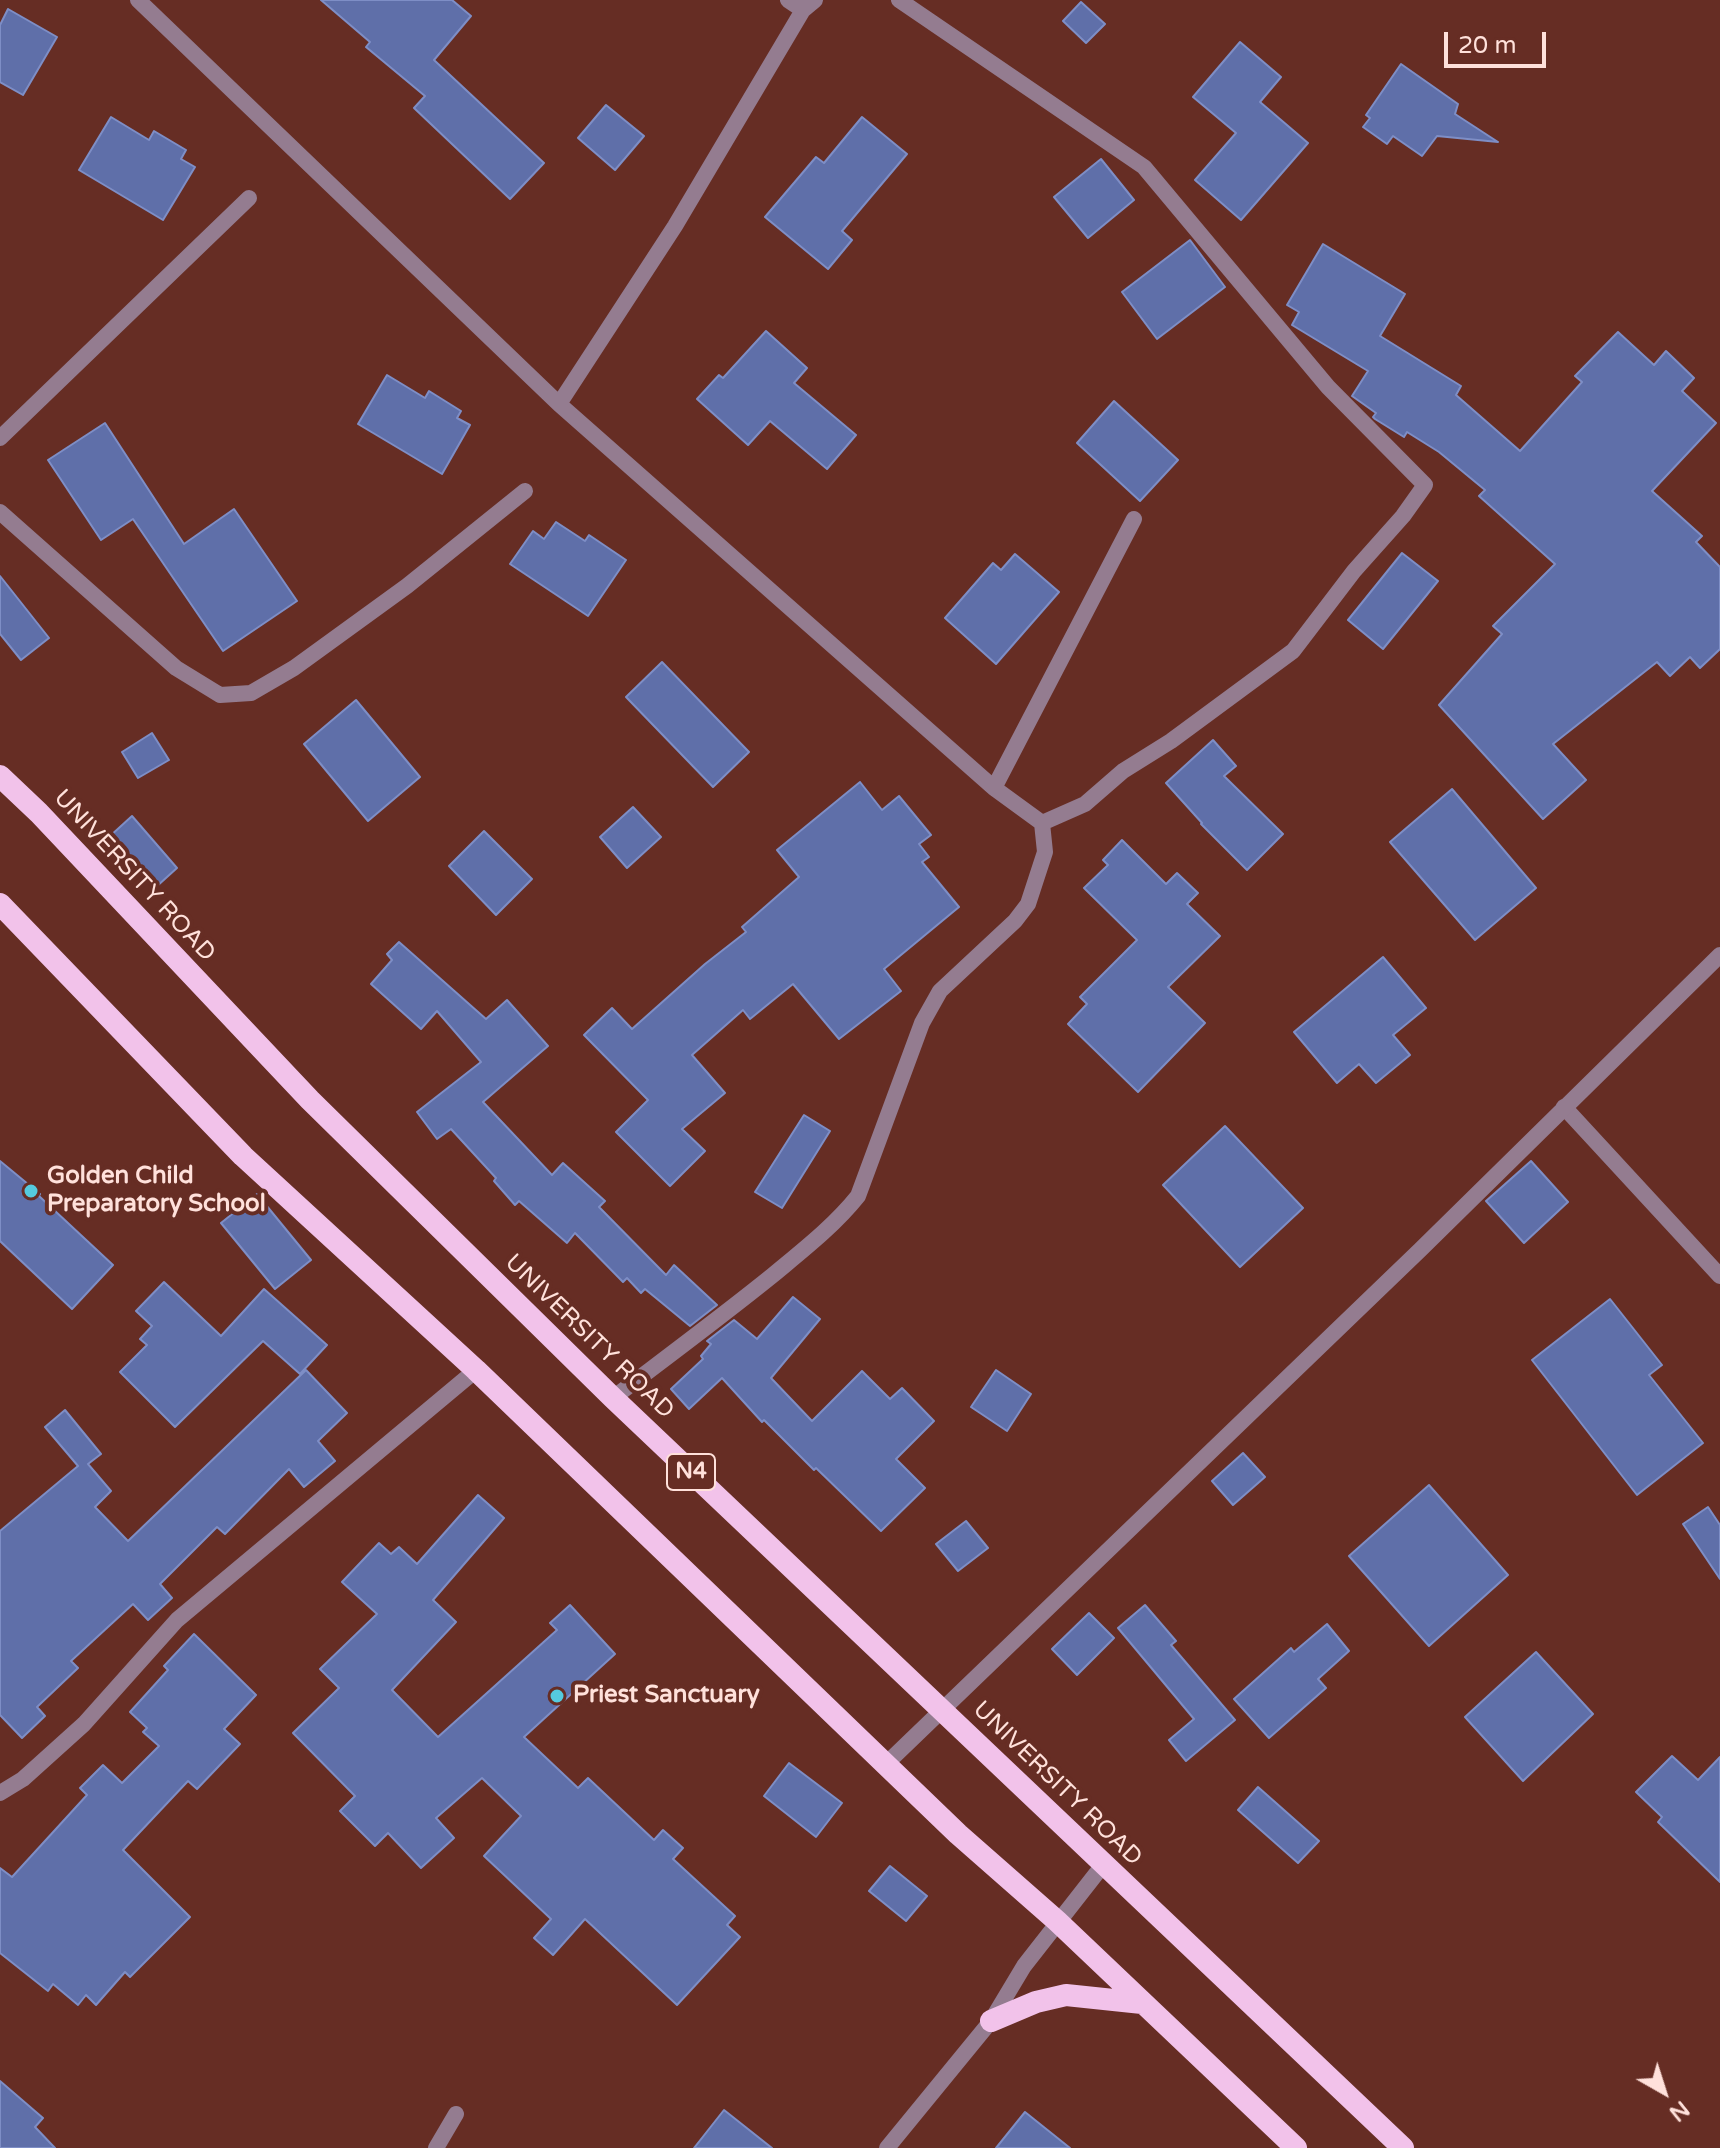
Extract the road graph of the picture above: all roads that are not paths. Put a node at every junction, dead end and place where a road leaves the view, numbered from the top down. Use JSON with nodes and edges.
{"nodes":[{"id":1,"x":138,"y":0,"type":"edge"},
{"id":2,"x":788,"y":0,"type":"edge"},
{"id":3,"x":899,"y":0,"type":"edge"},
{"id":4,"x":809,"y":5,"type":"edge"},
{"id":5,"x":249,"y":198,"type":"dead end"},
{"id":6,"x":559,"y":404,"type":"junction"},
{"id":7,"x":0,"y":438,"type":"edge"},
{"id":8,"x":525,"y":491,"type":"dead end"},
{"id":9,"x":0,"y":512,"type":"edge"},
{"id":10,"x":1134,"y":519,"type":"dead end"},
{"id":11,"x":0,"y":776,"type":"edge"},
{"id":12,"x":994,"y":788,"type":"junction"},
{"id":13,"x":1042,"y":823,"type":"junction"},
{"id":14,"x":0,"y":904,"type":"edge"},
{"id":15,"x":1720,"y":955,"type":"edge"},
{"id":16,"x":1564,"y":1107,"type":"junction"},
{"id":17,"x":1720,"y":1276,"type":"edge"},
{"id":18,"x":476,"y":1370,"type":"junction"},
{"id":19,"x":613,"y":1398,"type":"junction"},
{"id":20,"x":943,"y":1710,"type":"junction"},
{"id":21,"x":886,"y":1764,"type":"junction"},
{"id":22,"x":0,"y":1793,"type":"edge"},
{"id":23,"x":1103,"y":1865,"type":"junction"},
{"id":24,"x":1057,"y":1921,"type":"junction"},
{"id":25,"x":1142,"y":2003,"type":"junction"},
{"id":26,"x":991,"y":2021,"type":"junction"},
{"id":27,"x":456,"y":2114,"type":"dead end"},
{"id":28,"x":436,"y":2148,"type":"edge"},
{"id":29,"x":887,"y":2148,"type":"edge"},
{"id":30,"x":1296,"y":2148,"type":"edge"},
{"id":31,"x":1403,"y":2148,"type":"edge"}],
"edges":[{"from":1,"to":6,"type":"street"},
{"from":2,"to":4,"type":"street"},
{"from":3,"to":13,"type":"street"},
{"from":4,"to":6,"type":"street"},
{"from":5,"to":7,"type":"street"},
{"from":6,"to":12,"type":"street"},
{"from":8,"to":9,"type":"street"},
{"from":10,"to":12,"type":"street"},
{"from":11,"to":19,"type":"highway","name":"UNIVERSITY ROAD","number":"N4"},
{"from":12,"to":13,"type":"street"},
{"from":13,"to":19,"type":"street"},
{"from":14,"to":18,"type":"highway"},
{"from":15,"to":16,"type":"street"},
{"from":16,"to":17,"type":"street"},
{"from":16,"to":20,"type":"street"},
{"from":18,"to":21,"type":"highway"},
{"from":18,"to":22,"type":"street"},
{"from":19,"to":20,"type":"highway","name":"UNIVERSITY ROAD","number":"N4"},
{"from":20,"to":21,"type":"street"},
{"from":20,"to":23,"type":"highway","name":"UNIVERSITY ROAD","number":"N4"},
{"from":21,"to":24,"type":"highway"},
{"from":23,"to":24,"type":"street"},
{"from":23,"to":31,"type":"highway","name":"UNIVERSITY ROAD","number":"N4"},
{"from":24,"to":25,"type":"highway"},
{"from":24,"to":26,"type":"street"},
{"from":25,"to":26,"type":"highway"},
{"from":25,"to":30,"type":"highway"},
{"from":26,"to":29,"type":"street"},
{"from":27,"to":28,"type":"street"}]}
